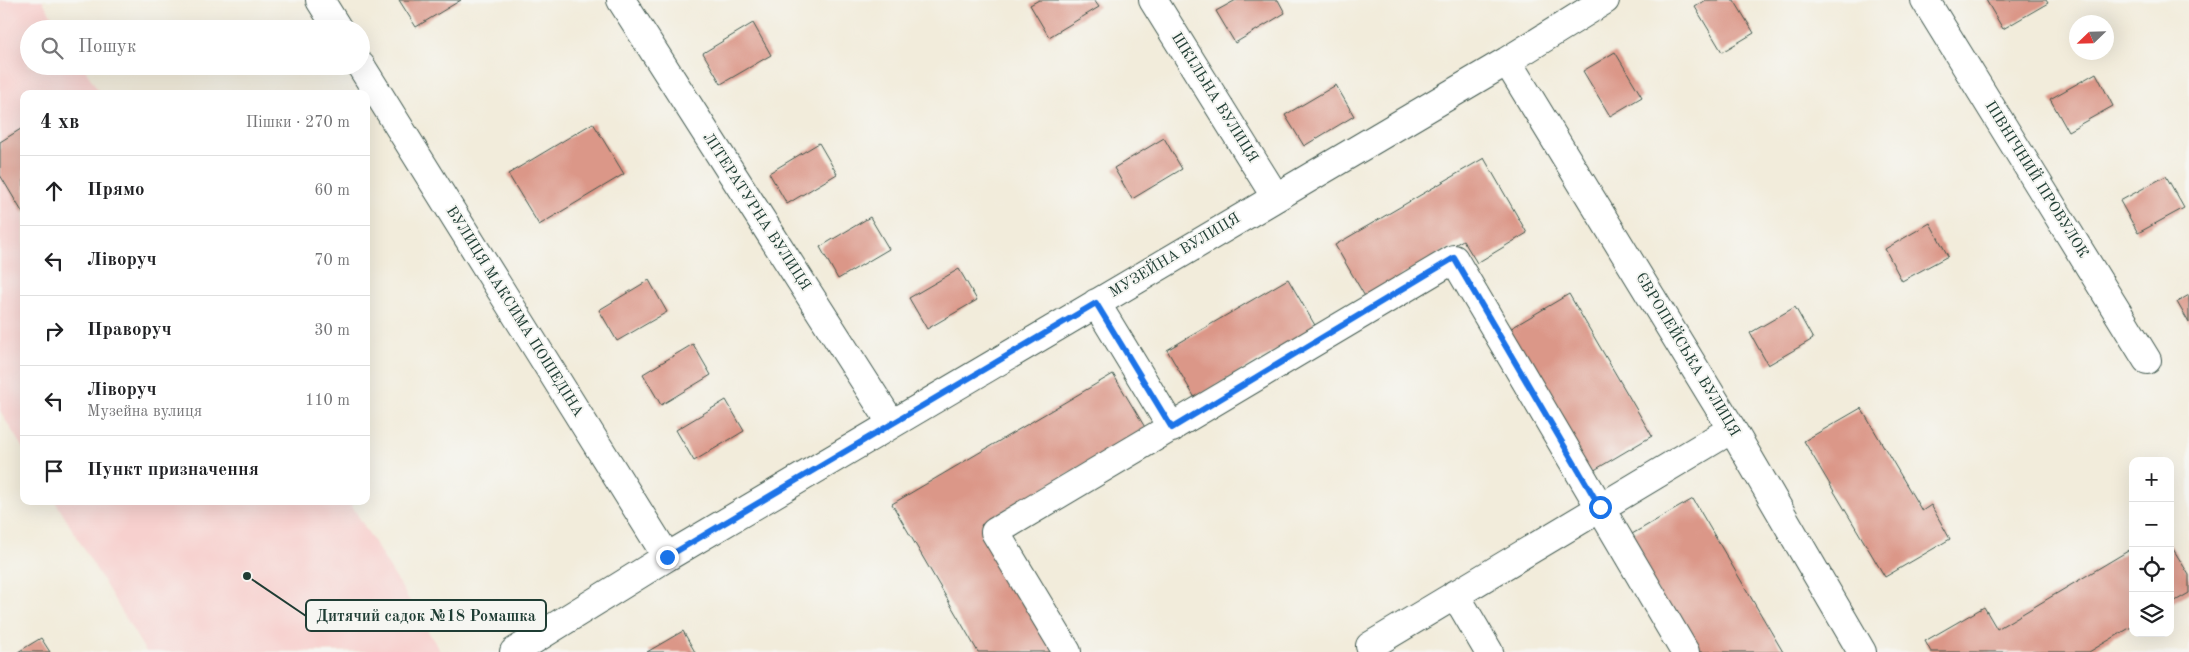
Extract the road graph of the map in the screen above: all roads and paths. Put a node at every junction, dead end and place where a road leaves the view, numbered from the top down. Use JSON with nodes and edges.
{"nodes":[{"id":1,"x":320,"y":0,"type":"edge"},
{"id":2,"x":620,"y":0,"type":"edge"},
{"id":3,"x":1153,"y":0,"type":"edge"},
{"id":4,"x":1605,"y":0,"type":"edge"},
{"id":5,"x":1925,"y":0,"type":"edge"},
{"id":6,"x":332,"y":20,"type":"edge"},
{"id":7,"x":1507,"y":61,"type":"junction"},
{"id":8,"x":367,"y":75,"type":"edge"},
{"id":9,"x":1275,"y":196,"type":"junction"},
{"id":10,"x":1096,"y":303,"type":"junction"},
{"id":11,"x":2147,"y":360,"type":"dead end"},
{"id":12,"x":892,"y":424,"type":"junction"},
{"id":13,"x":1172,"y":428,"type":"junction"},
{"id":14,"x":1732,"y":430,"type":"junction"},
{"id":15,"x":1600,"y":507,"type":"junction"},
{"id":16,"x":667,"y":557,"type":"junction"},
{"id":17,"x":1455,"y":594,"type":"junction"},
{"id":18,"x":514,"y":652,"type":"edge"},
{"id":19,"x":1067,"y":652,"type":"edge"},
{"id":20,"x":1373,"y":652,"type":"edge"},
{"id":21,"x":1489,"y":652,"type":"edge"},
{"id":22,"x":1685,"y":652,"type":"edge"},
{"id":23,"x":1862,"y":652,"type":"edge"}],
"edges":[{"from":1,"to":6,"type":"street"},
{"from":2,"to":12,"type":"street","name":"ЛІТЕРАТУРНА ВУЛИЦЯ"},
{"from":3,"to":9,"type":"street","name":"ШКІЛЬНА ВУЛИЦЯ"},
{"from":4,"to":7,"type":"street","name":"МУЗЕЙНА ВУЛИЦЯ"},
{"from":5,"to":11,"type":"street","name":"ПІВНІЧНИЙ ПРОВУЛОК"},
{"from":7,"to":9,"type":"street","name":"МУЗЕЙНА ВУЛИЦЯ"},
{"from":7,"to":14,"type":"street","name":"ЄВРОПЕЙСЬКА ВУЛИЦЯ"},
{"from":8,"to":16,"type":"street","name":"ВУЛИЦЯ МАКСИМА ПОШЕДІНА"},
{"from":9,"to":10,"type":"street","name":"МУЗЕЙНА ВУЛИЦЯ"},
{"from":10,"to":12,"type":"street","name":"МУЗЕЙНА ВУЛИЦЯ"},
{"from":10,"to":13,"type":"street"},
{"from":12,"to":16,"type":"street","name":"МУЗЕЙНА ВУЛИЦЯ"},
{"from":13,"to":15,"type":"street"},
{"from":13,"to":19,"type":"street"},
{"from":14,"to":15,"type":"street"},
{"from":14,"to":23,"type":"street","name":"ЄВРОПЕЙСЬКА ВУЛИЦЯ"},
{"from":15,"to":17,"type":"street"},
{"from":15,"to":22,"type":"street"},
{"from":16,"to":18,"type":"street","name":"МУЗЕЙНА ВУЛИЦЯ"},
{"from":17,"to":20,"type":"street"},
{"from":17,"to":21,"type":"street"}]}
